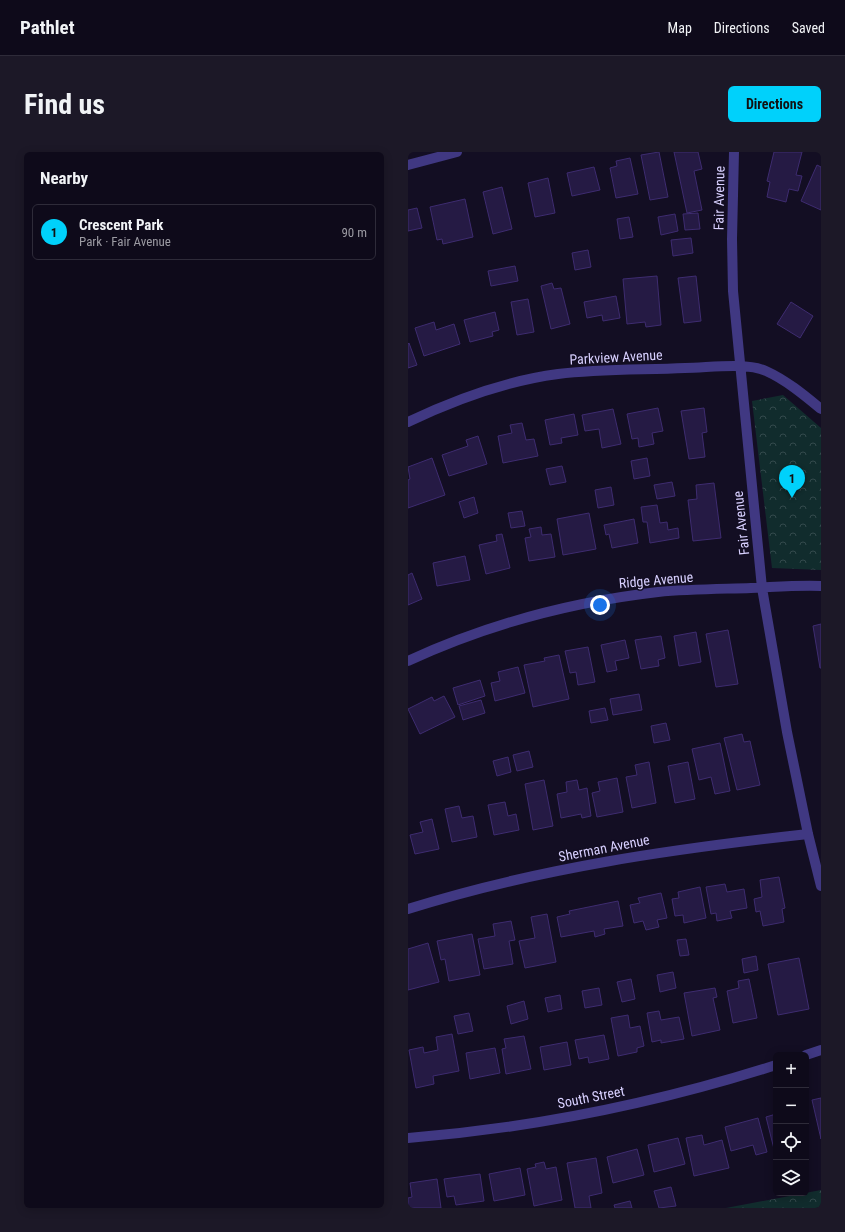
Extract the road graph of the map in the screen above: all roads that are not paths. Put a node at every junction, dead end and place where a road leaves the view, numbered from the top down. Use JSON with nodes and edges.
{"nodes":[{"id":1,"x":424,"y":152,"type":"edge"},
{"id":2,"x":457,"y":152,"type":"edge"},
{"id":3,"x":734,"y":152,"type":"edge"},
{"id":4,"x":418,"y":162,"type":"junction"},
{"id":5,"x":408,"y":165,"type":"edge"},
{"id":6,"x":740,"y":366,"type":"junction"},
{"id":7,"x":821,"y":409,"type":"edge"},
{"id":8,"x":408,"y":422,"type":"edge"},
{"id":9,"x":821,"y":586,"type":"edge"},
{"id":10,"x":762,"y":588,"type":"junction"},
{"id":11,"x":408,"y":661,"type":"edge"},
{"id":12,"x":808,"y":834,"type":"junction"},
{"id":13,"x":821,"y":886,"type":"edge"},
{"id":14,"x":408,"y":909,"type":"edge"},
{"id":15,"x":821,"y":1050,"type":"edge"},
{"id":16,"x":809,"y":1054,"type":"edge"},
{"id":17,"x":773,"y":1066,"type":"edge"},
{"id":18,"x":408,"y":1138,"type":"edge"}],
"edges":[{"from":1,"to":4,"type":"street"},
{"from":2,"to":4,"type":"street"},
{"from":3,"to":6,"type":"street","name":"Fair Avenue"},
{"from":4,"to":5,"type":"street"},
{"from":6,"to":7,"type":"street","name":"Parkview Avenue"},
{"from":6,"to":8,"type":"street","name":"Parkview Avenue"},
{"from":6,"to":10,"type":"street","name":"Fair Avenue"},
{"from":9,"to":10,"type":"street","name":"Ridge Avenue"},
{"from":10,"to":11,"type":"street","name":"Ridge Avenue"},
{"from":10,"to":12,"type":"street","name":"Fair Avenue"},
{"from":12,"to":13,"type":"street","name":"Fair Avenue"},
{"from":12,"to":14,"type":"street","name":"Sherman Avenue"},
{"from":15,"to":16,"type":"street"},
{"from":17,"to":18,"type":"street","name":"South Street"}]}
